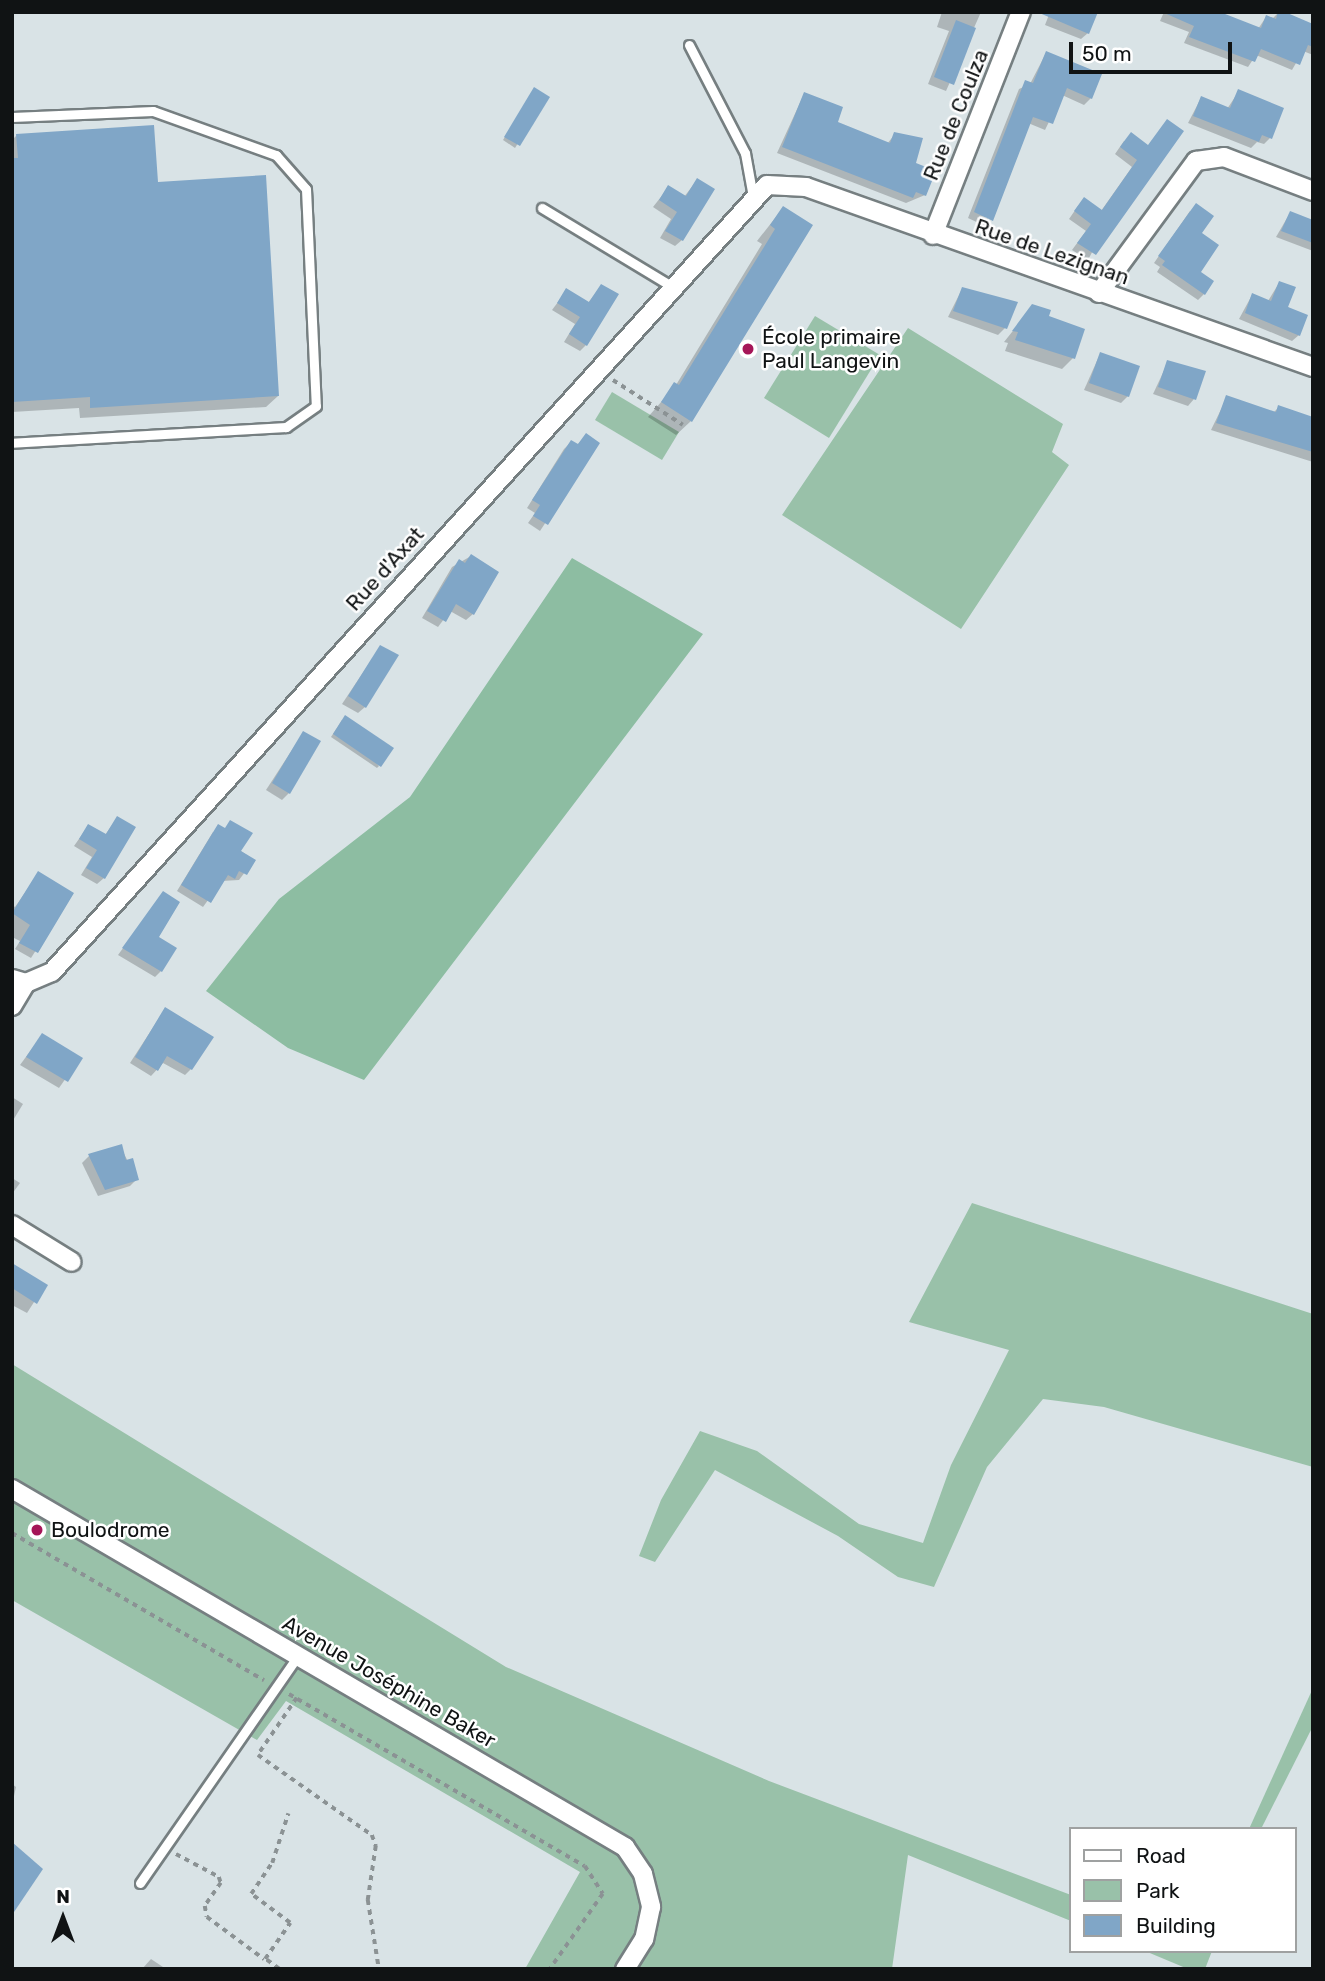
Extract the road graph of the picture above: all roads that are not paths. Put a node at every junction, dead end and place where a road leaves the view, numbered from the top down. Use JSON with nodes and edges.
{"nodes":[{"id":1,"x":1021,"y":12,"type":"edge"},
{"id":2,"x":689,"y":45,"type":"dead end"},
{"id":3,"x":12,"y":117,"type":"edge"},
{"id":4,"x":776,"y":183,"type":"joint"},
{"id":5,"x":1313,"y":191,"type":"edge"},
{"id":6,"x":753,"y":197,"type":"junction"},
{"id":7,"x":542,"y":208,"type":"dead end"},
{"id":8,"x":933,"y":235,"type":"junction"},
{"id":9,"x":673,"y":287,"type":"junction"},
{"id":10,"x":1099,"y":293,"type":"junction"},
{"id":11,"x":1313,"y":367,"type":"edge"},
{"id":12,"x":12,"y":443,"type":"edge"},
{"id":13,"x":19,"y":981,"type":"edge"},
{"id":14,"x":12,"y":1006,"type":"edge"},
{"id":15,"x":12,"y":1225,"type":"edge"},
{"id":16,"x":72,"y":1262,"type":"dead end"},
{"id":17,"x":12,"y":1489,"type":"edge"},
{"id":18,"x":298,"y":1656,"type":"junction"},
{"id":19,"x":140,"y":1883,"type":"dead end"},
{"id":20,"x":625,"y":1969,"type":"edge"}],
"edges":[{"from":1,"to":8,"type":"street","name":"Rue de Coulza"},
{"from":2,"to":6,"type":"lane"},
{"from":3,"to":12,"type":"lane"},
{"from":4,"to":6,"type":"street","name":"Rue d'Axat"},
{"from":4,"to":8,"type":"street","name":"Rue de Lezignan"},
{"from":5,"to":10,"type":"street"},
{"from":6,"to":9,"type":"street","name":"Rue d'Axat"},
{"from":7,"to":9,"type":"lane"},
{"from":8,"to":10,"type":"street","name":"Rue de Lezignan"},
{"from":9,"to":13,"type":"street","name":"Rue d'Axat"},
{"from":10,"to":11,"type":"street","name":"Rue de Lezignan"},
{"from":13,"to":14,"type":"street"},
{"from":15,"to":16,"type":"street"},
{"from":17,"to":18,"type":"street","name":"Avenue Joséphine Baker"},
{"from":18,"to":19,"type":"lane"},
{"from":18,"to":20,"type":"street","name":"Avenue Joséphine Baker"}]}
